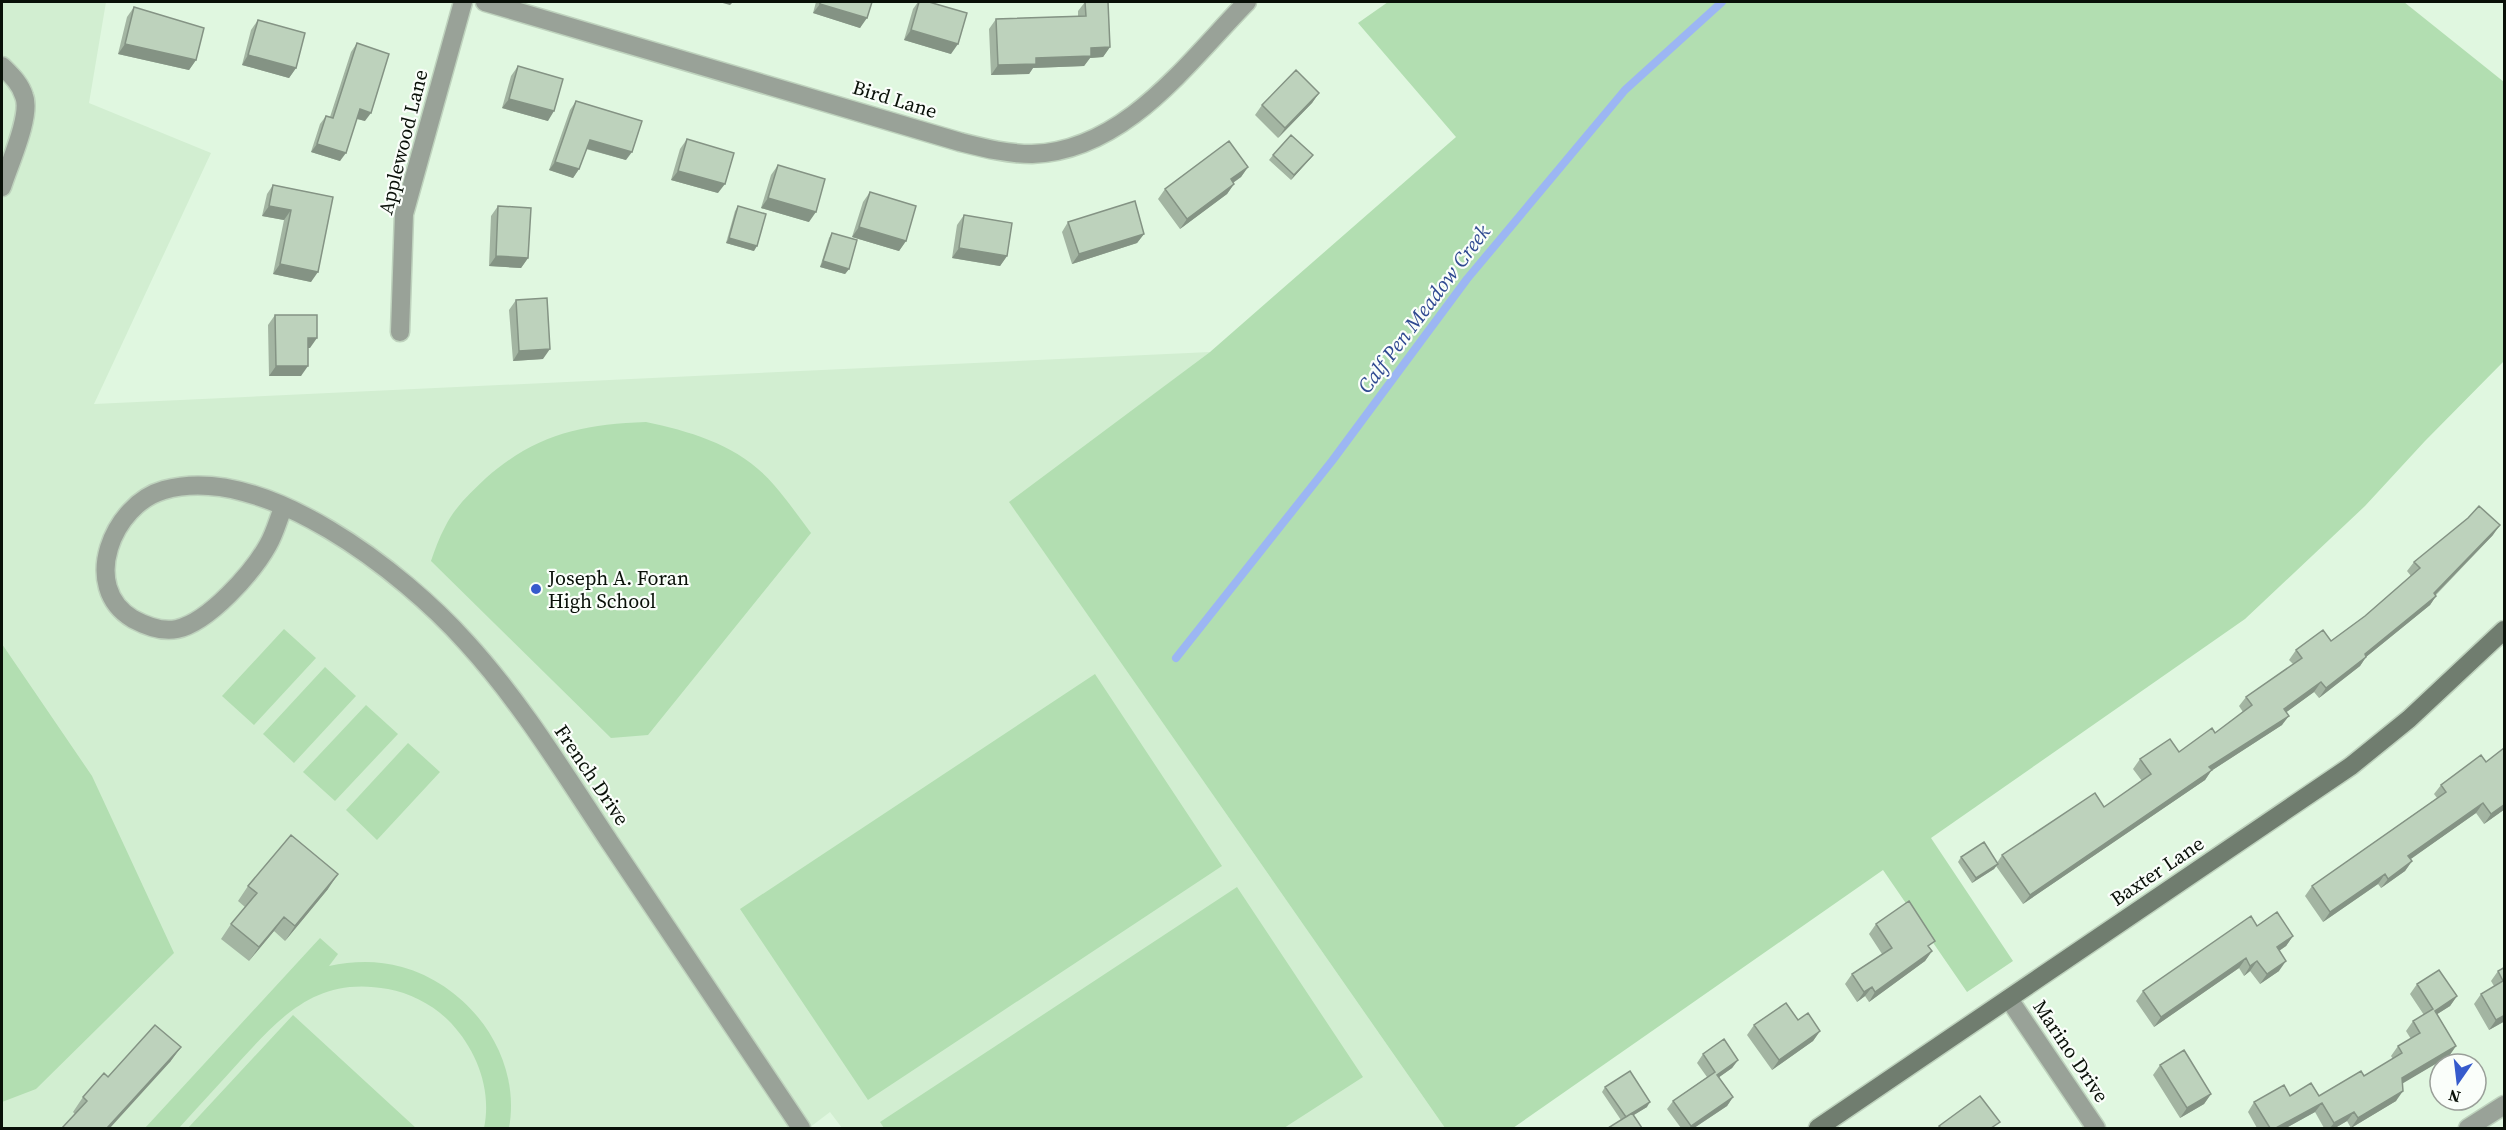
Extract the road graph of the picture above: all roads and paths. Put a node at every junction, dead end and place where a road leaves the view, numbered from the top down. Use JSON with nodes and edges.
{"nodes":[{"id":1,"x":463,"y":2,"type":"edge"},
{"id":2,"x":485,"y":2,"type":"edge"},
{"id":3,"x":1247,"y":2,"type":"edge"},
{"id":4,"x":2,"y":66,"type":"edge"},
{"id":5,"x":2,"y":187,"type":"edge"},
{"id":6,"x":400,"y":332,"type":"dead end"},
{"id":7,"x":283,"y":508,"type":"junction"},
{"id":8,"x":2505,"y":630,"type":"edge"},
{"id":9,"x":2009,"y":999,"type":"junction"},
{"id":10,"x":2505,"y":1105,"type":"edge"},
{"id":11,"x":801,"y":1128,"type":"edge"},
{"id":12,"x":1818,"y":1128,"type":"edge"},
{"id":13,"x":2096,"y":1128,"type":"edge"},
{"id":14,"x":2468,"y":1128,"type":"edge"}],
"edges":[{"from":1,"to":6,"type":"street","name":"Applewood Lane"},
{"from":2,"to":3,"type":"street","name":"Bird Lane"},
{"from":4,"to":5,"type":"street"},
{"from":7,"to":7,"type":"street","name":"French Drive"},
{"from":7,"to":11,"type":"street","name":"French Drive"},
{"from":8,"to":9,"type":"street","name":"Baxter Lane"},
{"from":9,"to":12,"type":"street","name":"Baxter Lane"},
{"from":9,"to":13,"type":"street","name":"Marino Drive"},
{"from":10,"to":14,"type":"street"}]}
